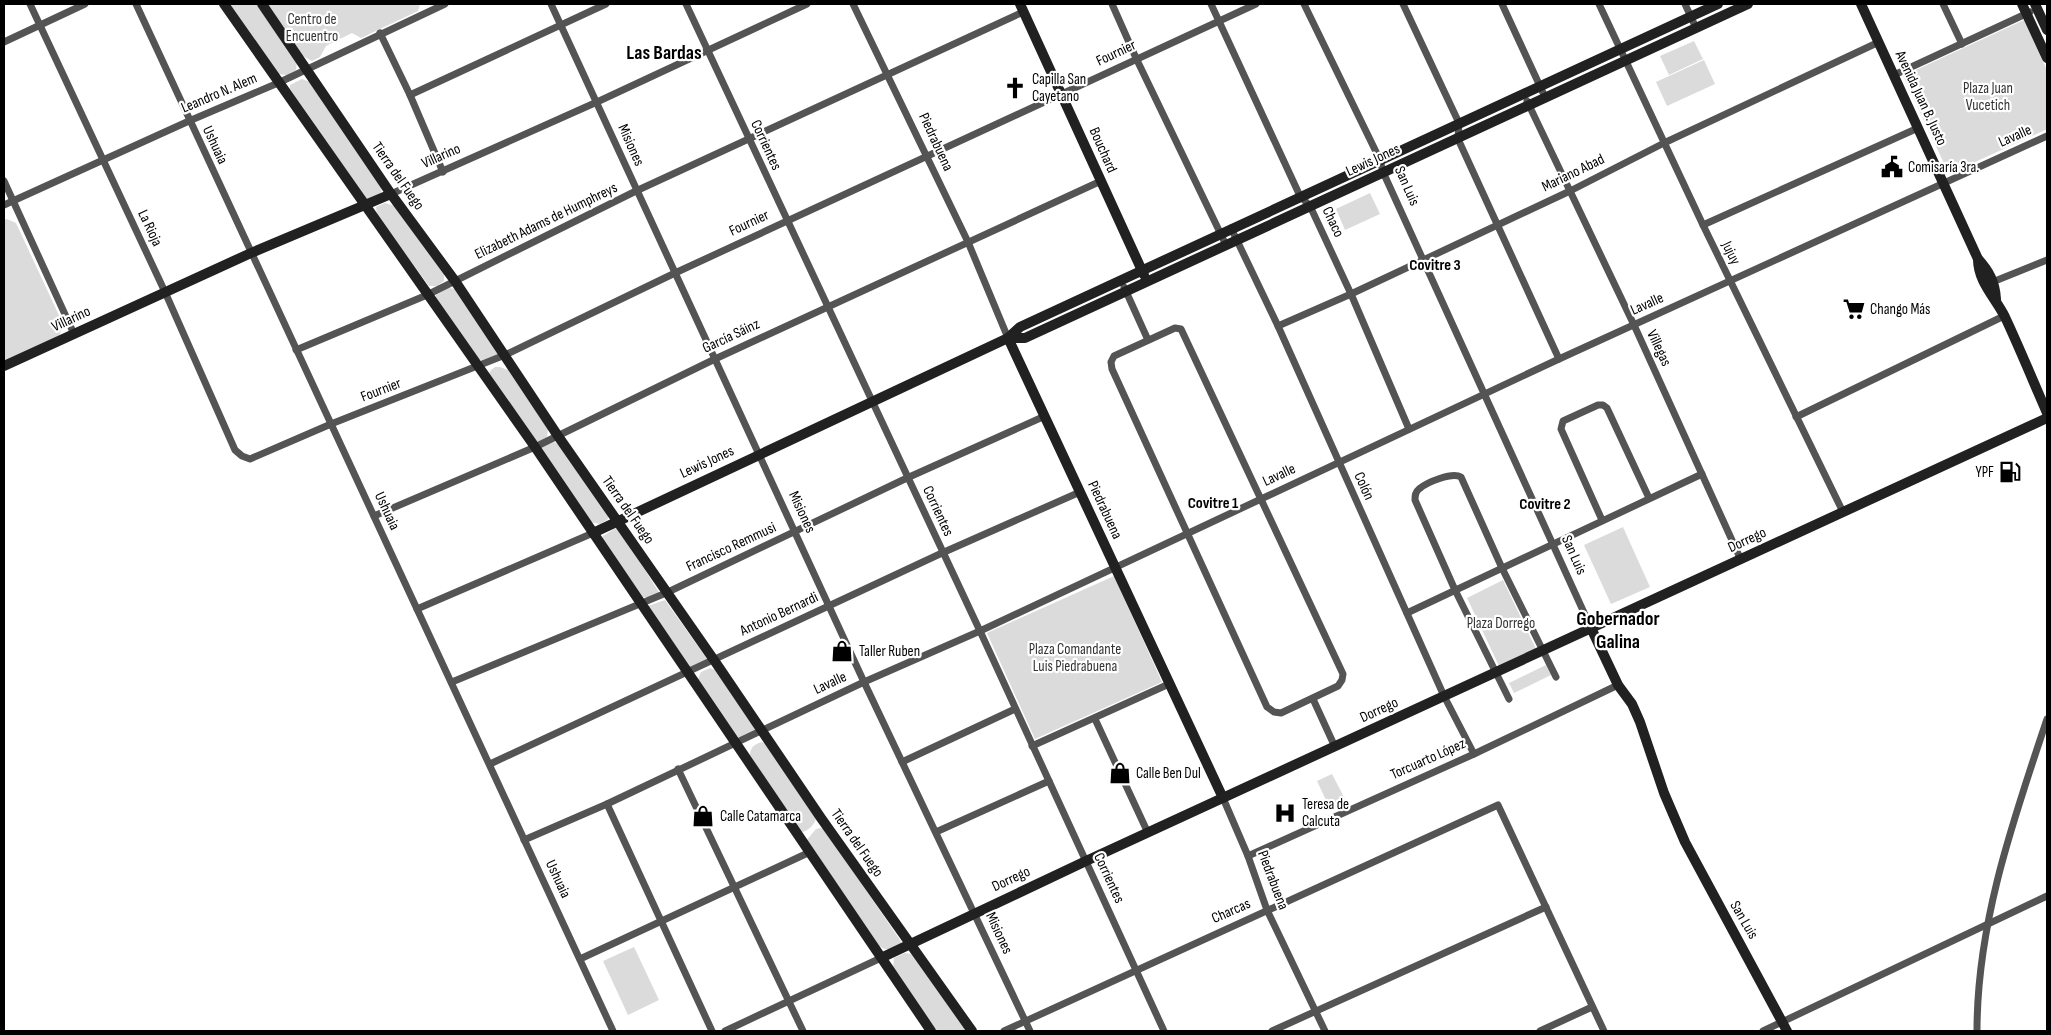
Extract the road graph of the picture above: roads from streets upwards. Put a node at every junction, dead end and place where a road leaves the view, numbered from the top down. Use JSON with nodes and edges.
{"nodes":[{"id":1,"x":30,"y":4,"type":"edge"},
{"id":2,"x":86,"y":4,"type":"edge"},
{"id":3,"x":136,"y":4,"type":"edge"},
{"id":4,"x":224,"y":4,"type":"edge"},
{"id":5,"x":262,"y":4,"type":"edge"},
{"id":6,"x":445,"y":4,"type":"edge"},
{"id":7,"x":551,"y":4,"type":"edge"},
{"id":8,"x":606,"y":4,"type":"edge"},
{"id":9,"x":686,"y":4,"type":"edge"},
{"id":10,"x":807,"y":4,"type":"edge"},
{"id":11,"x":853,"y":4,"type":"edge"},
{"id":12,"x":1112,"y":4,"type":"edge"},
{"id":13,"x":1211,"y":4,"type":"edge"},
{"id":14,"x":1256,"y":4,"type":"edge"},
{"id":15,"x":1304,"y":4,"type":"edge"},
{"id":16,"x":1403,"y":4,"type":"edge"},
{"id":17,"x":1502,"y":4,"type":"edge"},
{"id":18,"x":1599,"y":4,"type":"edge"},
{"id":19,"x":1685,"y":4,"type":"edge"},
{"id":20,"x":1718,"y":4,"type":"edge"},
{"id":21,"x":1748,"y":4,"type":"edge"},
{"id":22,"x":1861,"y":4,"type":"edge"},
{"id":23,"x":1944,"y":4,"type":"edge"},
{"id":24,"x":2022,"y":4,"type":"edge"},
{"id":25,"x":2036,"y":6,"type":"edge"},
{"id":26,"x":1022,"y":8,"type":"edge"},
{"id":27,"x":2027,"y":14,"type":"junction"},
{"id":28,"x":1691,"y":16,"type":"junction"},
{"id":29,"x":1219,"y":21,"type":"junction"},
{"id":30,"x":40,"y":25,"type":"junction"},
{"id":31,"x":562,"y":25,"type":"junction"},
{"id":32,"x":1696,"y":28,"type":"junction"},
{"id":33,"x":2047,"y":30,"type":"edge"},
{"id":34,"x":380,"y":33,"type":"junction"},
{"id":35,"x":4,"y":42,"type":"edge"},
{"id":36,"x":1878,"y":42,"type":"junction"},
{"id":37,"x":1962,"y":44,"type":"junction"},
{"id":38,"x":1620,"y":49,"type":"junction"},
{"id":39,"x":707,"y":50,"type":"junction"},
{"id":40,"x":1136,"y":58,"type":"junction"},
{"id":41,"x":2047,"y":58,"type":"edge"},
{"id":42,"x":1625,"y":60,"type":"junction"},
{"id":43,"x":307,"y":70,"type":"junction"},
{"id":44,"x":888,"y":74,"type":"junction"},
{"id":45,"x":1894,"y":75,"type":"junction"},
{"id":46,"x":278,"y":83,"type":"junction"},
{"id":47,"x":1540,"y":87,"type":"junction"},
{"id":48,"x":1062,"y":94,"type":"junction"},
{"id":49,"x":1524,"y":94,"type":"junction"},
{"id":50,"x":410,"y":95,"type":"junction"},
{"id":51,"x":1545,"y":97,"type":"junction"},
{"id":52,"x":597,"y":102,"type":"junction"},
{"id":53,"x":1529,"y":104,"type":"junction"},
{"id":54,"x":189,"y":121,"type":"junction"},
{"id":55,"x":1459,"y":123,"type":"junction"},
{"id":56,"x":1918,"y":128,"type":"junction"},
{"id":57,"x":2047,"y":136,"type":"edge"},
{"id":58,"x":748,"y":139,"type":"junction"},
{"id":59,"x":1458,"y":139,"type":"junction"},
{"id":60,"x":1664,"y":143,"type":"junction"},
{"id":61,"x":926,"y":156,"type":"junction"},
{"id":62,"x":103,"y":160,"type":"junction"},
{"id":63,"x":1380,"y":160,"type":"junction"},
{"id":64,"x":443,"y":172,"type":"junction"},
{"id":65,"x":1383,"y":172,"type":"junction"},
{"id":66,"x":4,"y":181,"type":"edge"},
{"id":67,"x":1101,"y":181,"type":"junction"},
{"id":68,"x":1943,"y":183,"type":"junction"},
{"id":69,"x":636,"y":191,"type":"junction"},
{"id":70,"x":1570,"y":191,"type":"junction"},
{"id":71,"x":391,"y":194,"type":"junction"},
{"id":72,"x":1300,"y":196,"type":"junction"},
{"id":73,"x":13,"y":201,"type":"junction"},
{"id":74,"x":4,"y":206,"type":"edge"},
{"id":75,"x":364,"y":206,"type":"junction"},
{"id":76,"x":1310,"y":206,"type":"junction"},
{"id":77,"x":787,"y":221,"type":"junction"},
{"id":78,"x":1496,"y":225,"type":"junction"},
{"id":79,"x":1703,"y":225,"type":"junction"},
{"id":80,"x":1232,"y":228,"type":"junction"},
{"id":81,"x":1220,"y":234,"type":"junction"},
{"id":82,"x":1238,"y":239,"type":"junction"},
{"id":83,"x":968,"y":242,"type":"junction"},
{"id":84,"x":1226,"y":244,"type":"junction"},
{"id":85,"x":251,"y":253,"type":"junction"},
{"id":86,"x":1423,"y":259,"type":"junction"},
{"id":87,"x":2047,"y":260,"type":"edge"},
{"id":88,"x":1142,"y":270,"type":"junction"},
{"id":89,"x":675,"y":273,"type":"junction"},
{"id":90,"x":1121,"y":280,"type":"junction"},
{"id":91,"x":1147,"y":280,"type":"junction"},
{"id":92,"x":455,"y":281,"type":"junction"},
{"id":93,"x":1730,"y":282,"type":"junction"},
{"id":94,"x":1989,"y":284,"type":"junction"},
{"id":95,"x":165,"y":292,"type":"junction"},
{"id":96,"x":1126,"y":292,"type":"junction"},
{"id":97,"x":1351,"y":294,"type":"junction"},
{"id":98,"x":427,"y":295,"type":"junction"},
{"id":99,"x":827,"y":306,"type":"junction"},
{"id":100,"x":2004,"y":316,"type":"junction"},
{"id":101,"x":1634,"y":325,"type":"junction"},
{"id":102,"x":1278,"y":326,"type":"junction"},
{"id":103,"x":74,"y":334,"type":"junction"},
{"id":104,"x":1008,"y":338,"type":"junction"},
{"id":105,"x":1148,"y":340,"type":"junction"},
{"id":106,"x":296,"y":350,"type":"junction"},
{"id":107,"x":505,"y":355,"type":"junction"},
{"id":108,"x":715,"y":359,"type":"junction"},
{"id":109,"x":1559,"y":359,"type":"junction"},
{"id":110,"x":4,"y":366,"type":"edge"},
{"id":111,"x":477,"y":367,"type":"junction"},
{"id":112,"x":1485,"y":394,"type":"junction"},
{"id":113,"x":871,"y":402,"type":"junction"},
{"id":114,"x":2047,"y":413,"type":"edge"},
{"id":115,"x":1046,"y":416,"type":"junction"},
{"id":116,"x":1796,"y":417,"type":"junction"},
{"id":117,"x":2047,"y":418,"type":"edge"},
{"id":118,"x":330,"y":424,"type":"junction"},
{"id":119,"x":1409,"y":429,"type":"junction"},
{"id":120,"x":558,"y":436,"type":"junction"},
{"id":121,"x":535,"y":447,"type":"junction"},
{"id":122,"x":760,"y":454,"type":"junction"},
{"id":123,"x":250,"y":459,"type":"joint"},
{"id":124,"x":1338,"y":462,"type":"junction"},
{"id":125,"x":1702,"y":474,"type":"junction"},
{"id":126,"x":907,"y":478,"type":"junction"},
{"id":127,"x":1080,"y":492,"type":"junction"},
{"id":128,"x":1262,"y":498,"type":"junction"},
{"id":129,"x":1649,"y":498,"type":"junction"},
{"id":130,"x":1843,"y":512,"type":"junction"},
{"id":131,"x":374,"y":516,"type":"junction"},
{"id":132,"x":618,"y":520,"type":"junction"},
{"id":133,"x":1602,"y":520,"type":"junction"},
{"id":134,"x":593,"y":532,"type":"junction"},
{"id":135,"x":796,"y":532,"type":"junction"},
{"id":136,"x":1187,"y":534,"type":"junction"},
{"id":137,"x":1553,"y":544,"type":"junction"},
{"id":138,"x":942,"y":554,"type":"junction"},
{"id":139,"x":1741,"y":560,"type":"junction"},
{"id":140,"x":1115,"y":568,"type":"junction"},
{"id":141,"x":1502,"y":568,"type":"junction"},
{"id":142,"x":1455,"y":590,"type":"junction"},
{"id":143,"x":666,"y":593,"type":"junction"},
{"id":144,"x":640,"y":604,"type":"junction"},
{"id":145,"x":830,"y":606,"type":"junction"},
{"id":146,"x":417,"y":609,"type":"junction"},
{"id":147,"x":1407,"y":613,"type":"junction"},
{"id":148,"x":1591,"y":628,"type":"junction"},
{"id":149,"x":980,"y":631,"type":"junction"},
{"id":150,"x":1542,"y":651,"type":"junction"},
{"id":151,"x":714,"y":660,"type":"junction"},
{"id":152,"x":688,"y":672,"type":"junction"},
{"id":153,"x":1495,"y":672,"type":"junction"},
{"id":154,"x":1556,"y":677,"type":"dead end"},
{"id":155,"x":452,"y":682,"type":"junction"},
{"id":156,"x":864,"y":682,"type":"junction"},
{"id":157,"x":1169,"y":684,"type":"junction"},
{"id":158,"x":1618,"y":685,"type":"junction"},
{"id":159,"x":1444,"y":696,"type":"junction"},
{"id":160,"x":1313,"y":699,"type":"junction"},
{"id":161,"x":1509,"y":699,"type":"dead end"},
{"id":162,"x":1015,"y":709,"type":"junction"},
{"id":163,"x":2047,"y":719,"type":"edge"},
{"id":164,"x":1095,"y":720,"type":"junction"},
{"id":165,"x":762,"y":730,"type":"junction"},
{"id":166,"x":736,"y":744,"type":"junction"},
{"id":167,"x":1032,"y":746,"type":"junction"},
{"id":168,"x":1335,"y":747,"type":"junction"},
{"id":169,"x":1474,"y":754,"type":"junction"},
{"id":170,"x":902,"y":762,"type":"junction"},
{"id":171,"x":490,"y":764,"type":"junction"},
{"id":172,"x":678,"y":769,"type":"junction"},
{"id":173,"x":1049,"y":781,"type":"junction"},
{"id":174,"x":1223,"y":798,"type":"junction"},
{"id":175,"x":607,"y":804,"type":"junction"},
{"id":176,"x":936,"y":832,"type":"junction"},
{"id":177,"x":1148,"y":833,"type":"junction"},
{"id":178,"x":524,"y":840,"type":"junction"},
{"id":179,"x":810,"y":852,"type":"junction"},
{"id":180,"x":1248,"y":856,"type":"junction"},
{"id":181,"x":1086,"y":861,"type":"junction"},
{"id":182,"x":735,"y":888,"type":"junction"},
{"id":183,"x":2047,"y":896,"type":"edge"},
{"id":184,"x":1546,"y":907,"type":"junction"},
{"id":185,"x":1267,"y":910,"type":"junction"},
{"id":186,"x":974,"y":912,"type":"junction"},
{"id":187,"x":660,"y":922,"type":"junction"},
{"id":188,"x":1987,"y":925,"type":"junction"},
{"id":189,"x":910,"y":944,"type":"junction"},
{"id":190,"x":883,"y":958,"type":"junction"},
{"id":191,"x":580,"y":959,"type":"junction"},
{"id":192,"x":1136,"y":969,"type":"junction"},
{"id":193,"x":789,"y":1001,"type":"junction"},
{"id":194,"x":1592,"y":1007,"type":"junction"},
{"id":195,"x":1316,"y":1012,"type":"junction"},
{"id":196,"x":1026,"y":1020,"type":"junction"},
{"id":197,"x":1785,"y":1027,"type":"edge"},
{"id":198,"x":613,"y":1031,"type":"edge"},
{"id":199,"x":712,"y":1031,"type":"edge"},
{"id":200,"x":725,"y":1031,"type":"edge"},
{"id":201,"x":803,"y":1031,"type":"edge"},
{"id":202,"x":931,"y":1031,"type":"edge"},
{"id":203,"x":972,"y":1031,"type":"edge"},
{"id":204,"x":1004,"y":1031,"type":"edge"},
{"id":205,"x":1030,"y":1031,"type":"edge"},
{"id":206,"x":1164,"y":1031,"type":"edge"},
{"id":207,"x":1272,"y":1031,"type":"edge"},
{"id":208,"x":1325,"y":1031,"type":"edge"},
{"id":209,"x":1540,"y":1031,"type":"edge"},
{"id":210,"x":1604,"y":1031,"type":"edge"},
{"id":211,"x":1764,"y":1031,"type":"edge"},
{"id":212,"x":1977,"y":1031,"type":"edge"}],
"edges":[{"from":1,"to":30,"type":"street","name":"La Rioja"},
{"from":2,"to":30,"type":"street"},
{"from":3,"to":54,"type":"street","name":"Ushuaia"},
{"from":4,"to":46,"type":"street"},
{"from":5,"to":43,"type":"street","name":"Tierra del Fuego"},
{"from":6,"to":34,"type":"street","name":"Leandro N. Alem"},
{"from":7,"to":31,"type":"street","name":"Misiones"},
{"from":8,"to":31,"type":"street"},
{"from":9,"to":39,"type":"street","name":"Corrientes"},
{"from":10,"to":39,"type":"street","name":"Villarino"},
{"from":11,"to":44,"type":"street","name":"Piedrabuena"},
{"from":12,"to":40,"type":"street"},
{"from":13,"to":29,"type":"street","name":"Chaco"},
{"from":14,"to":29,"type":"street","name":"Fournier"},
{"from":15,"to":63,"type":"street","name":"San Luis"},
{"from":16,"to":55,"type":"street"},
{"from":17,"to":47,"type":"street"},
{"from":18,"to":38,"type":"street","name":"Jujuy"},
{"from":19,"to":28,"type":"street"},
{"from":20,"to":28,"type":"street","name":"Lewis Jones"},
{"from":21,"to":32,"type":"street","name":"Lewis Jones"},
{"from":22,"to":36,"type":"street","name":"Avenida Juan B. Justo"},
{"from":23,"to":37,"type":"street"},
{"from":24,"to":27,"type":"street"},
{"from":25,"to":27,"type":"street"},
{"from":25,"to":33,"type":"street"},
{"from":26,"to":44,"type":"street","name":"Elizabeth Adams de Humphreys"},
{"from":26,"to":48,"type":"street","name":"Bouchard"},
{"from":27,"to":37,"type":"street"},
{"from":27,"to":41,"type":"street"},
{"from":28,"to":32,"type":"street"},
{"from":28,"to":38,"type":"street","name":"Lewis Jones"},
{"from":29,"to":40,"type":"street","name":"Fournier"},
{"from":29,"to":72,"type":"street","name":"Chaco"},
{"from":30,"to":35,"type":"street"},
{"from":30,"to":62,"type":"street","name":"La Rioja"},
{"from":31,"to":50,"type":"street"},
{"from":31,"to":52,"type":"street","name":"Misiones"},
{"from":32,"to":42,"type":"street","name":"Lewis Jones"},
{"from":34,"to":43,"type":"street","name":"Leandro N. Alem"},
{"from":34,"to":50,"type":"street"},
{"from":36,"to":45,"type":"street","name":"Avenida Juan B. Justo"},
{"from":36,"to":60,"type":"street","name":"Mariano Abad"},
{"from":37,"to":45,"type":"street"},
{"from":38,"to":42,"type":"street","name":"Jujuy"},
{"from":38,"to":47,"type":"street","name":"Lewis Jones"},
{"from":39,"to":52,"type":"street","name":"Villarino"},
{"from":39,"to":58,"type":"street","name":"Corrientes"},
{"from":40,"to":48,"type":"street","name":"Fournier"},
{"from":40,"to":81,"type":"street"},
{"from":42,"to":51,"type":"street","name":"Lewis Jones"},
{"from":42,"to":60,"type":"street","name":"Jujuy"},
{"from":43,"to":46,"type":"street","name":"Leandro N. Alem"},
{"from":43,"to":71,"type":"street","name":"Tierra del Fuego"},
{"from":44,"to":58,"type":"street","name":"Elizabeth Adams de Humphreys"},
{"from":44,"to":61,"type":"street","name":"Piedrabuena"},
{"from":45,"to":56,"type":"street","name":"Avenida Juan B. Justo"},
{"from":46,"to":54,"type":"street","name":"Leandro N. Alem"},
{"from":46,"to":75,"type":"street"},
{"from":47,"to":49,"type":"street","name":"Lewis Jones"},
{"from":47,"to":51,"type":"street"},
{"from":48,"to":61,"type":"street","name":"Fournier"},
{"from":48,"to":67,"type":"street","name":"Bouchard"},
{"from":49,"to":53,"type":"street","name":"Villegas"},
{"from":49,"to":55,"type":"street","name":"Lewis Jones"},
{"from":50,"to":64,"type":"street"},
{"from":51,"to":53,"type":"street","name":"Lewis Jones"},
{"from":52,"to":64,"type":"street","name":"Villarino"},
{"from":52,"to":69,"type":"street","name":"Misiones"},
{"from":53,"to":59,"type":"street","name":"Lewis Jones"},
{"from":53,"to":70,"type":"street","name":"Villegas"},
{"from":54,"to":62,"type":"street","name":"Leandro N. Alem"},
{"from":54,"to":85,"type":"street","name":"Ushuaia"},
{"from":55,"to":59,"type":"street"},
{"from":55,"to":63,"type":"street","name":"Lewis Jones"},
{"from":56,"to":68,"type":"street","name":"Avenida Juan B. Justo"},
{"from":56,"to":79,"type":"street"},
{"from":57,"to":68,"type":"street","name":"Lavalle"},
{"from":58,"to":69,"type":"street","name":"Elizabeth Adams de Humphreys"},
{"from":58,"to":77,"type":"street","name":"Corrientes"},
{"from":59,"to":65,"type":"street","name":"Lewis Jones"},
{"from":59,"to":78,"type":"street"},
{"from":60,"to":70,"type":"street","name":"Mariano Abad"},
{"from":60,"to":79,"type":"street","name":"Jujuy"},
{"from":61,"to":77,"type":"street","name":"Fournier"},
{"from":61,"to":83,"type":"street","name":"Piedrabuena"},
{"from":62,"to":73,"type":"street","name":"Leandro N. Alem"},
{"from":62,"to":95,"type":"street","name":"La Rioja"},
{"from":63,"to":65,"type":"street","name":"San Luis"},
{"from":63,"to":72,"type":"street","name":"Lewis Jones"},
{"from":64,"to":71,"type":"street","name":"Villarino"},
{"from":65,"to":76,"type":"street","name":"Lewis Jones"},
{"from":65,"to":86,"type":"street","name":"San Luis"},
{"from":66,"to":73,"type":"street"},
{"from":67,"to":83,"type":"street","name":"García Sáinz"},
{"from":67,"to":88,"type":"street","name":"Bouchard"},
{"from":68,"to":93,"type":"street","name":"Lavalle"},
{"from":68,"to":94,"type":"street","name":"Avenida Juan B. Justo"},
{"from":69,"to":89,"type":"street","name":"Misiones"},
{"from":69,"to":92,"type":"street","name":"Elizabeth Adams de Humphreys"},
{"from":70,"to":78,"type":"street","name":"Mariano Abad"},
{"from":70,"to":101,"type":"street","name":"Villegas"},
{"from":71,"to":75,"type":"street","name":"Villarino"},
{"from":71,"to":92,"type":"street","name":"Tierra del Fuego"},
{"from":72,"to":76,"type":"street","name":"Chaco"},
{"from":72,"to":80,"type":"street","name":"Lewis Jones"},
{"from":73,"to":74,"type":"street","name":"Leandro N. Alem"},
{"from":73,"to":103,"type":"street"},
{"from":75,"to":85,"type":"street","name":"Villarino"},
{"from":75,"to":98,"type":"street"},
{"from":76,"to":82,"type":"street","name":"Lewis Jones"},
{"from":76,"to":97,"type":"street","name":"Chaco"},
{"from":77,"to":89,"type":"street","name":"Fournier"},
{"from":77,"to":99,"type":"street","name":"Corrientes"},
{"from":78,"to":86,"type":"street","name":"Mariano Abad"},
{"from":78,"to":109,"type":"street"},
{"from":79,"to":93,"type":"street","name":"Jujuy"},
{"from":80,"to":81,"type":"street","name":"Lewis Jones"},
{"from":80,"to":82,"type":"street","name":"Colón"},
{"from":81,"to":84,"type":"street"},
{"from":81,"to":88,"type":"street","name":"Lewis Jones"},
{"from":82,"to":84,"type":"street","name":"Lewis Jones"},
{"from":82,"to":102,"type":"street","name":"Colón"},
{"from":83,"to":99,"type":"street","name":"García Sáinz"},
{"from":83,"to":104,"type":"street","name":"Piedrabuena"},
{"from":84,"to":91,"type":"street","name":"Lewis Jones"},
{"from":85,"to":95,"type":"street","name":"Villarino"},
{"from":85,"to":106,"type":"street","name":"Ushuaia"},
{"from":86,"to":97,"type":"street","name":"Mariano Abad"},
{"from":86,"to":112,"type":"street","name":"San Luis"},
{"from":87,"to":94,"type":"street"},
{"from":88,"to":90,"type":"street","name":"Lewis Jones"},
{"from":88,"to":91,"type":"street","name":"Bouchard"},
{"from":89,"to":107,"type":"street","name":"Fournier"},
{"from":89,"to":108,"type":"street","name":"Misiones"},
{"from":90,"to":96,"type":"street"},
{"from":90,"to":104,"type":"street","name":"Lewis Jones"},
{"from":91,"to":96,"type":"street","name":"Lewis Jones"},
{"from":92,"to":98,"type":"street","name":"Elizabeth Adams de Humphreys"},
{"from":92,"to":107,"type":"street","name":"Tierra del Fuego"},
{"from":93,"to":101,"type":"street","name":"Lavalle"},
{"from":93,"to":116,"type":"street","name":"Jujuy"},
{"from":94,"to":100,"type":"street","name":"Avenida Juan B. Justo"},
{"from":95,"to":103,"type":"street","name":"Villarino"},
{"from":95,"to":123,"type":"street","name":"La Rioja"},
{"from":96,"to":104,"type":"street","name":"Lewis Jones"},
{"from":96,"to":105,"type":"street"},
{"from":97,"to":102,"type":"street","name":"Mariano Abad"},
{"from":97,"to":119,"type":"street","name":"Chaco"},
{"from":98,"to":106,"type":"street","name":"Elizabeth Adams de Humphreys"},
{"from":98,"to":111,"type":"street"},
{"from":99,"to":108,"type":"street","name":"García Sáinz"},
{"from":99,"to":113,"type":"street","name":"Corrientes"},
{"from":100,"to":114,"type":"street","name":"Avenida Juan B. Justo"},
{"from":100,"to":116,"type":"street"},
{"from":101,"to":109,"type":"street","name":"Lavalle"},
{"from":101,"to":125,"type":"street","name":"Villegas"},
{"from":102,"to":124,"type":"street","name":"Colón"},
{"from":103,"to":110,"type":"street","name":"Villarino"},
{"from":104,"to":113,"type":"street","name":"Lewis Jones"},
{"from":104,"to":115,"type":"street","name":"Piedrabuena"},
{"from":105,"to":128,"type":"street"},
{"from":105,"to":136,"type":"street"},
{"from":106,"to":118,"type":"street","name":"Ushuaia"},
{"from":107,"to":111,"type":"street","name":"Fournier"},
{"from":107,"to":120,"type":"street","name":"Tierra del Fuego"},
{"from":108,"to":120,"type":"street","name":"García Sáinz"},
{"from":108,"to":122,"type":"street","name":"Misiones"},
{"from":109,"to":112,"type":"street","name":"Lavalle"},
{"from":111,"to":118,"type":"street","name":"Fournier"},
{"from":111,"to":121,"type":"street"},
{"from":112,"to":119,"type":"street","name":"Lavalle"},
{"from":112,"to":137,"type":"street","name":"San Luis"},
{"from":113,"to":122,"type":"street","name":"Lewis Jones"},
{"from":113,"to":126,"type":"street","name":"Corrientes"},
{"from":115,"to":126,"type":"street","name":"Francisco Remmusi"},
{"from":115,"to":127,"type":"street","name":"Piedrabuena"},
{"from":116,"to":130,"type":"street","name":"Jujuy"},
{"from":117,"to":130,"type":"street","name":"Dorrego"},
{"from":118,"to":123,"type":"street","name":"Fournier"},
{"from":118,"to":131,"type":"street","name":"Ushuaia"},
{"from":119,"to":124,"type":"street","name":"Lavalle"},
{"from":120,"to":121,"type":"street","name":"García Sáinz"},
{"from":120,"to":132,"type":"street","name":"Tierra del Fuego"},
{"from":121,"to":131,"type":"street","name":"García Sáinz"},
{"from":121,"to":134,"type":"street"},
{"from":122,"to":132,"type":"street","name":"Lewis Jones"},
{"from":122,"to":135,"type":"street","name":"Misiones"},
{"from":124,"to":128,"type":"street","name":"Lavalle"},
{"from":124,"to":147,"type":"street","name":"Colón"},
{"from":125,"to":129,"type":"street"},
{"from":125,"to":139,"type":"street","name":"Villegas"},
{"from":126,"to":135,"type":"street","name":"Francisco Remmusi"},
{"from":126,"to":138,"type":"street","name":"Corrientes"},
{"from":127,"to":138,"type":"street","name":"Antonio Bernardi"},
{"from":127,"to":140,"type":"street","name":"Piedrabuena"},
{"from":128,"to":136,"type":"street","name":"Lavalle"},
{"from":128,"to":160,"type":"street"},
{"from":129,"to":133,"type":"street"},
{"from":129,"to":133,"type":"street"},
{"from":130,"to":139,"type":"street","name":"Dorrego"},
{"from":131,"to":146,"type":"street","name":"Ushuaia"},
{"from":132,"to":134,"type":"street","name":"Lewis Jones"},
{"from":132,"to":143,"type":"street","name":"Tierra del Fuego"},
{"from":133,"to":137,"type":"street"},
{"from":134,"to":144,"type":"street"},
{"from":134,"to":146,"type":"street","name":"Lewis Jones"},
{"from":135,"to":143,"type":"street","name":"Francisco Remmusi"},
{"from":135,"to":145,"type":"street","name":"Misiones"},
{"from":136,"to":140,"type":"street","name":"Lavalle"},
{"from":136,"to":160,"type":"street"},
{"from":137,"to":141,"type":"street"},
{"from":137,"to":148,"type":"street","name":"San Luis"},
{"from":138,"to":145,"type":"street","name":"Antonio Bernardi"},
{"from":138,"to":149,"type":"street","name":"Corrientes"},
{"from":139,"to":148,"type":"street","name":"Dorrego"},
{"from":140,"to":149,"type":"street","name":"Lavalle"},
{"from":140,"to":157,"type":"street","name":"Piedrabuena"},
{"from":141,"to":142,"type":"street"},
{"from":141,"to":142,"type":"street"},
{"from":141,"to":150,"type":"street"},
{"from":142,"to":147,"type":"street"},
{"from":142,"to":153,"type":"street"},
{"from":143,"to":144,"type":"street","name":"Francisco Remmusi"},
{"from":143,"to":151,"type":"street","name":"Tierra del Fuego"},
{"from":144,"to":152,"type":"street"},
{"from":144,"to":155,"type":"street","name":"Francisco Remmusi"},
{"from":145,"to":151,"type":"street","name":"Antonio Bernardi"},
{"from":145,"to":156,"type":"street","name":"Misiones"},
{"from":146,"to":155,"type":"street","name":"Ushuaia"},
{"from":147,"to":159,"type":"street","name":"Colón"},
{"from":148,"to":150,"type":"street","name":"Dorrego"},
{"from":148,"to":158,"type":"street","name":"San Luis"},
{"from":149,"to":156,"type":"street","name":"Lavalle"},
{"from":149,"to":162,"type":"street","name":"Corrientes"},
{"from":150,"to":153,"type":"street","name":"Dorrego"},
{"from":150,"to":154,"type":"street"},
{"from":151,"to":152,"type":"street","name":"Antonio Bernardi"},
{"from":151,"to":165,"type":"street","name":"Tierra del Fuego"},
{"from":152,"to":166,"type":"street"},
{"from":152,"to":171,"type":"street","name":"Antonio Bernardi"},
{"from":153,"to":159,"type":"street","name":"Dorrego"},
{"from":153,"to":161,"type":"street"},
{"from":155,"to":171,"type":"street","name":"Ushuaia"},
{"from":156,"to":165,"type":"street","name":"Lavalle"},
{"from":156,"to":170,"type":"street","name":"Misiones"},
{"from":157,"to":164,"type":"street"},
{"from":157,"to":174,"type":"street","name":"Piedrabuena"},
{"from":158,"to":169,"type":"street","name":"Torcuarto López"},
{"from":158,"to":197,"type":"street","name":"San Luis"},
{"from":159,"to":168,"type":"street","name":"Dorrego"},
{"from":159,"to":169,"type":"street","name":"Colón"},
{"from":160,"to":168,"type":"street"},
{"from":162,"to":167,"type":"street","name":"Corrientes"},
{"from":162,"to":170,"type":"street"},
{"from":163,"to":188,"type":"street"},
{"from":164,"to":167,"type":"street"},
{"from":164,"to":177,"type":"street"},
{"from":165,"to":166,"type":"street","name":"Lavalle"},
{"from":165,"to":189,"type":"street","name":"Tierra del Fuego"},
{"from":166,"to":172,"type":"street","name":"Lavalle"},
{"from":166,"to":179,"type":"street"},
{"from":167,"to":173,"type":"street","name":"Corrientes"},
{"from":168,"to":174,"type":"street","name":"Dorrego"},
{"from":169,"to":180,"type":"street","name":"Torcuarto López"},
{"from":170,"to":176,"type":"street","name":"Misiones"},
{"from":171,"to":178,"type":"street","name":"Ushuaia"},
{"from":172,"to":175,"type":"street","name":"Lavalle"},
{"from":172,"to":182,"type":"street"},
{"from":173,"to":176,"type":"street"},
{"from":173,"to":181,"type":"street","name":"Corrientes"},
{"from":174,"to":177,"type":"street","name":"Dorrego"},
{"from":174,"to":180,"type":"street","name":"Piedrabuena"},
{"from":175,"to":178,"type":"street","name":"Lavalle"},
{"from":175,"to":187,"type":"street"},
{"from":176,"to":186,"type":"street","name":"Misiones"},
{"from":177,"to":181,"type":"street","name":"Dorrego"},
{"from":178,"to":191,"type":"street","name":"Ushuaia"},
{"from":179,"to":182,"type":"street"},
{"from":179,"to":190,"type":"street"},
{"from":180,"to":185,"type":"street","name":"Piedrabuena"},
{"from":181,"to":186,"type":"street","name":"Dorrego"},
{"from":181,"to":192,"type":"street","name":"Corrientes"},
{"from":182,"to":187,"type":"street"},
{"from":182,"to":193,"type":"street"},
{"from":183,"to":188,"type":"street"},
{"from":184,"to":185,"type":"street","name":"Charcas"},
{"from":184,"to":194,"type":"street"},
{"from":184,"to":195,"type":"street"},
{"from":185,"to":192,"type":"street","name":"Charcas"},
{"from":185,"to":195,"type":"street","name":"Piedrabuena"},
{"from":186,"to":189,"type":"street","name":"Dorrego"},
{"from":186,"to":196,"type":"street","name":"Misiones"},
{"from":187,"to":191,"type":"street"},
{"from":187,"to":199,"type":"street"},
{"from":188,"to":197,"type":"street"},
{"from":188,"to":212,"type":"street"},
{"from":189,"to":190,"type":"street","name":"Dorrego"},
{"from":189,"to":203,"type":"street","name":"Tierra del Fuego"},
{"from":190,"to":193,"type":"street","name":"Dorrego"},
{"from":190,"to":202,"type":"street"},
{"from":191,"to":198,"type":"street","name":"Ushuaia"},
{"from":192,"to":196,"type":"street","name":"Charcas"},
{"from":192,"to":206,"type":"street","name":"Corrientes"},
{"from":193,"to":200,"type":"street","name":"Dorrego"},
{"from":193,"to":201,"type":"street"},
{"from":194,"to":209,"type":"street"},
{"from":194,"to":210,"type":"street"},
{"from":195,"to":207,"type":"street"},
{"from":195,"to":208,"type":"street","name":"Piedrabuena"},
{"from":196,"to":204,"type":"street","name":"Charcas"},
{"from":196,"to":205,"type":"street","name":"Misiones"},
{"from":197,"to":211,"type":"street"}]}
